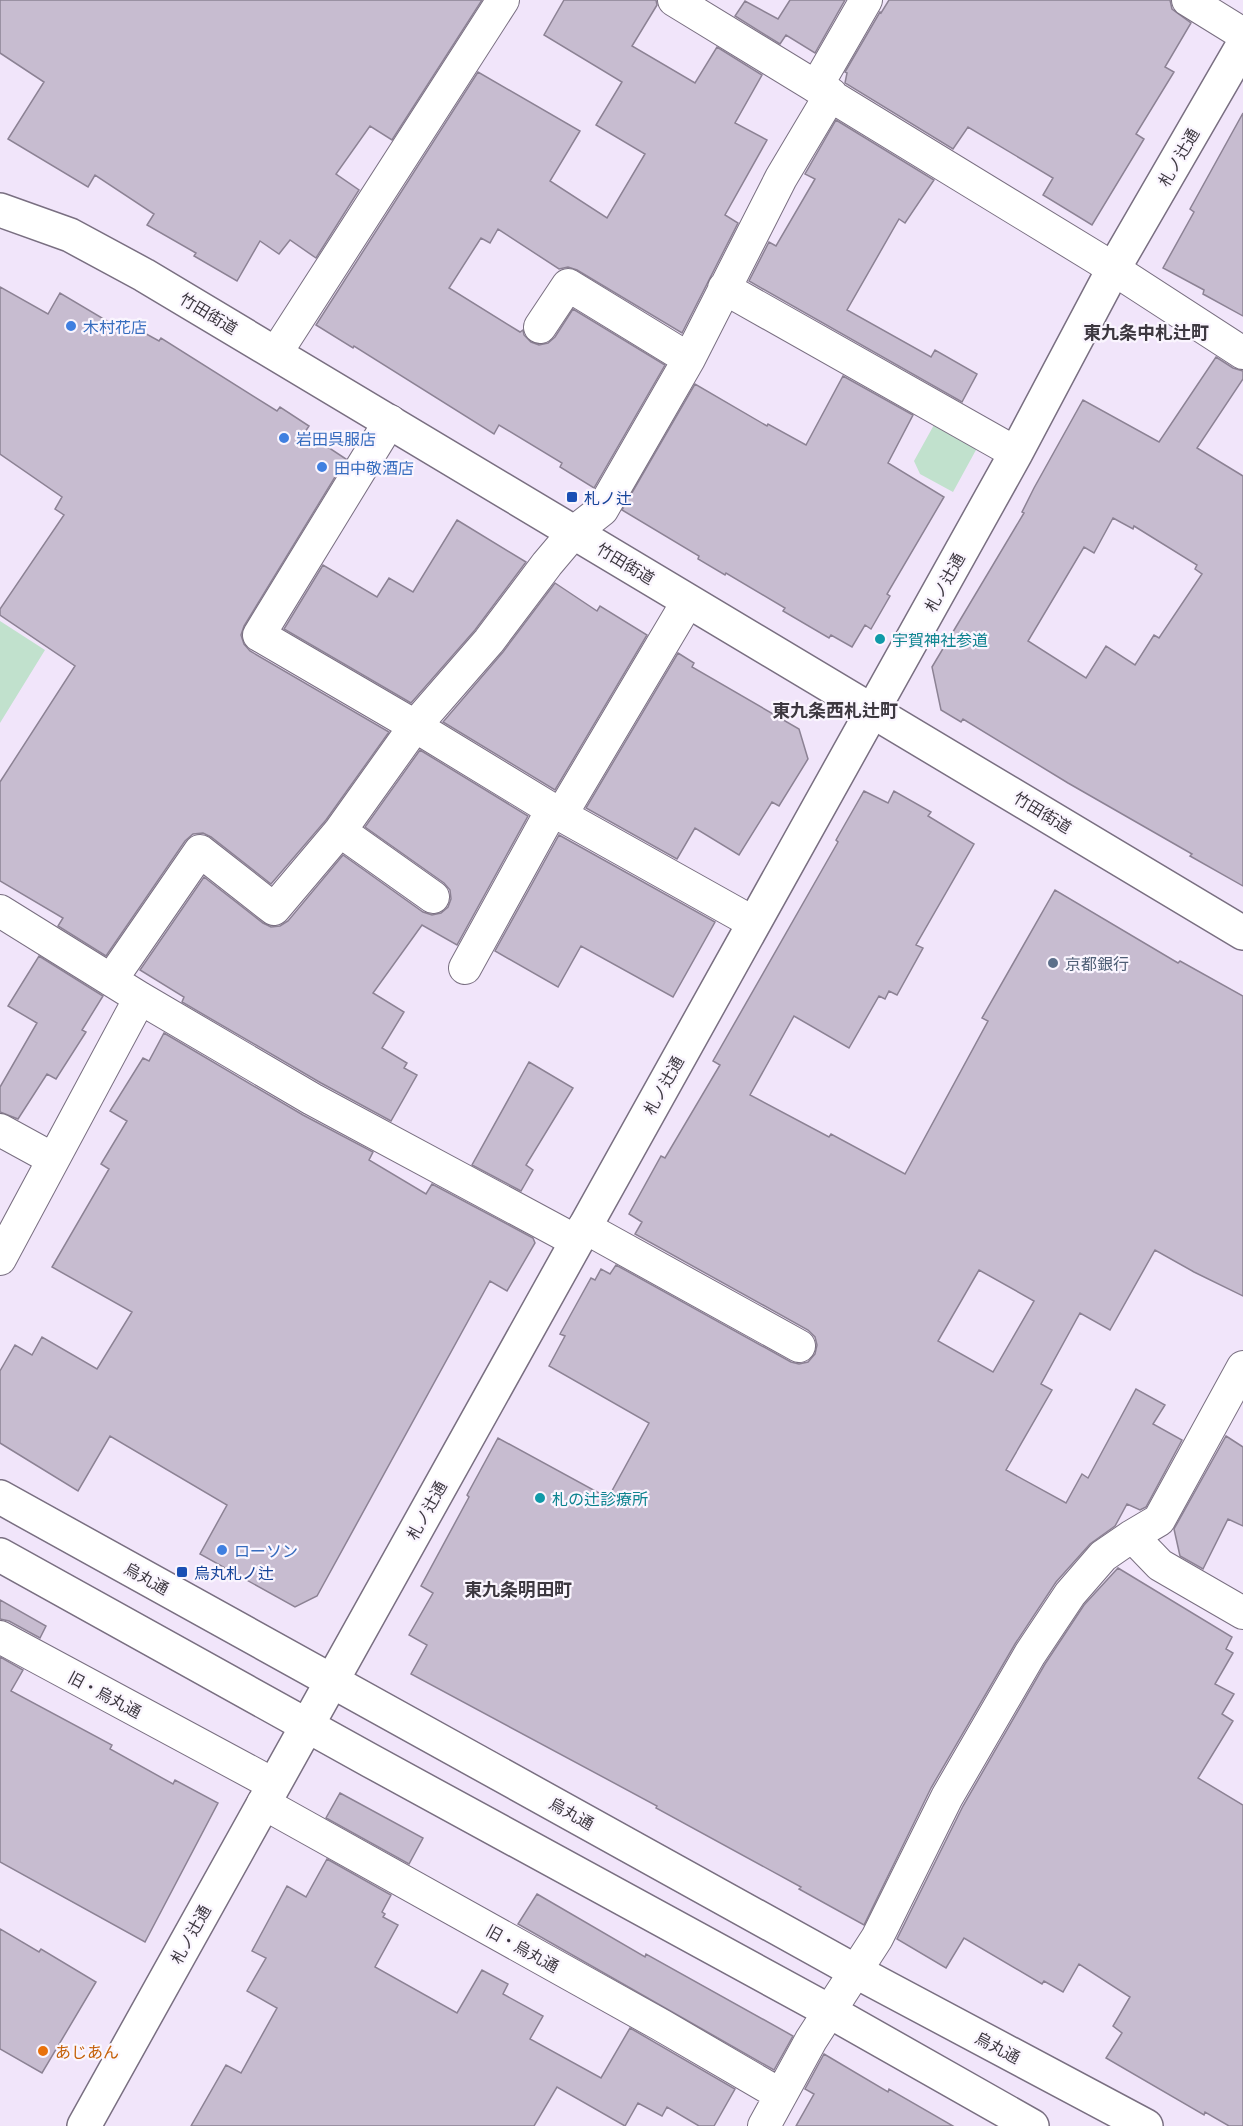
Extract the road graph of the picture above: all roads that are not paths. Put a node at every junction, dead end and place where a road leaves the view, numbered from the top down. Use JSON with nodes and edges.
{"nodes":[{"id":1,"x":503,"y":0,"type":"edge"},
{"id":2,"x":674,"y":0,"type":"edge"},
{"id":3,"x":866,"y":0,"type":"edge"},
{"id":4,"x":1188,"y":0,"type":"edge"},
{"id":5,"x":1243,"y":34,"type":"edge"},
{"id":6,"x":1243,"y":45,"type":"edge"},
{"id":7,"x":824,"y":91,"type":"junction"},
{"id":8,"x":0,"y":210,"type":"edge"},
{"id":9,"x":1114,"y":268,"type":"junction"},
{"id":10,"x":724,"y":288,"type":"junction"},
{"id":11,"x":540,"y":327,"type":"dead end"},
{"id":12,"x":276,"y":353,"type":"junction"},
{"id":13,"x":1243,"y":353,"type":"edge"},
{"id":14,"x":689,"y":359,"type":"junction"},
{"id":15,"x":390,"y":421,"type":"junction"},
{"id":16,"x":1016,"y":453,"type":"junction"},
{"id":17,"x":574,"y":532,"type":"junction"},
{"id":18,"x":688,"y":601,"type":"junction"},
{"id":19,"x":872,"y":710,"type":"junction"},
{"id":20,"x":415,"y":726,"type":"junction"},
{"id":21,"x":556,"y":813,"type":"junction"},
{"id":22,"x":340,"y":831,"type":"junction"},
{"id":23,"x":433,"y":897,"type":"dead end"},
{"id":24,"x":0,"y":911,"type":"edge"},
{"id":25,"x":753,"y":923,"type":"junction"},
{"id":26,"x":1243,"y":933,"type":"edge"},
{"id":27,"x":465,"y":968,"type":"dead end"},
{"id":28,"x":111,"y":980,"type":"junction"},
{"id":29,"x":140,"y":998,"type":"junction"},
{"id":30,"x":0,"y":1130,"type":"edge"},
{"id":31,"x":53,"y":1159,"type":"junction"},
{"id":32,"x":580,"y":1234,"type":"junction"},
{"id":33,"x":0,"y":1259,"type":"edge"},
{"id":34,"x":799,"y":1346,"type":"dead end"},
{"id":35,"x":1243,"y":1367,"type":"edge"},
{"id":36,"x":0,"y":1497,"type":"edge"},
{"id":37,"x":1132,"y":1536,"type":"junction"},
{"id":38,"x":0,"y":1555,"type":"edge"},
{"id":39,"x":1243,"y":1613,"type":"edge"},
{"id":40,"x":0,"y":1637,"type":"edge"},
{"id":41,"x":332,"y":1679,"type":"junction"},
{"id":42,"x":306,"y":1726,"type":"junction"},
{"id":43,"x":268,"y":1794,"type":"junction"},
{"id":44,"x":855,"y":1971,"type":"junction"},
{"id":45,"x":829,"y":2011,"type":"junction"},
{"id":46,"x":781,"y":2095,"type":"junction"},
{"id":47,"x":84,"y":2126,"type":"edge"},
{"id":48,"x":764,"y":2126,"type":"edge"},
{"id":49,"x":1032,"y":2126,"type":"edge"},
{"id":50,"x":1146,"y":2126,"type":"edge"}],
"edges":[{"from":1,"to":12,"type":"street"},
{"from":2,"to":7,"type":"street"},
{"from":3,"to":7,"type":"street"},
{"from":4,"to":5,"type":"street"},
{"from":6,"to":9,"type":"street","name":"札ノ辻通"},
{"from":7,"to":9,"type":"street"},
{"from":7,"to":10,"type":"street"},
{"from":8,"to":12,"type":"street","name":"竹田街道"},
{"from":9,"to":13,"type":"street"},
{"from":9,"to":16,"type":"street","name":"札ノ辻通"},
{"from":10,"to":14,"type":"street"},
{"from":10,"to":16,"type":"street"},
{"from":11,"to":14,"type":"street"},
{"from":12,"to":15,"type":"street","name":"竹田街道"},
{"from":14,"to":17,"type":"street"},
{"from":15,"to":17,"type":"street","name":"竹田街道"},
{"from":15,"to":20,"type":"street"},
{"from":16,"to":19,"type":"street","name":"札ノ辻通"},
{"from":17,"to":18,"type":"street","name":"竹田街道"},
{"from":17,"to":20,"type":"street"},
{"from":18,"to":19,"type":"street","name":"竹田街道"},
{"from":18,"to":21,"type":"street"},
{"from":19,"to":25,"type":"street","name":"札ノ辻通"},
{"from":19,"to":26,"type":"street","name":"竹田街道"},
{"from":20,"to":21,"type":"street"},
{"from":20,"to":22,"type":"street"},
{"from":21,"to":25,"type":"street"},
{"from":21,"to":27,"type":"street"},
{"from":22,"to":23,"type":"street"},
{"from":22,"to":28,"type":"street"},
{"from":24,"to":28,"type":"street"},
{"from":25,"to":32,"type":"street","name":"札ノ辻通"},
{"from":28,"to":29,"type":"street"},
{"from":29,"to":31,"type":"street"},
{"from":29,"to":32,"type":"street"},
{"from":30,"to":31,"type":"street"},
{"from":31,"to":33,"type":"street"},
{"from":32,"to":34,"type":"street"},
{"from":32,"to":41,"type":"street","name":"札ノ辻通"},
{"from":35,"to":37,"type":"street"},
{"from":36,"to":41,"type":"street","name":"烏丸通"},
{"from":37,"to":39,"type":"street"},
{"from":37,"to":44,"type":"street"},
{"from":38,"to":42,"type":"street"},
{"from":40,"to":43,"type":"street","name":"旧・烏丸通"},
{"from":41,"to":42,"type":"street","name":"札ノ辻通"},
{"from":41,"to":44,"type":"street","name":"烏丸通"},
{"from":42,"to":43,"type":"street","name":"札ノ辻通"},
{"from":42,"to":45,"type":"street"},
{"from":43,"to":46,"type":"street","name":"旧・烏丸通"},
{"from":43,"to":47,"type":"street","name":"札ノ辻通"},
{"from":44,"to":45,"type":"street"},
{"from":44,"to":50,"type":"street","name":"烏丸通"},
{"from":45,"to":46,"type":"street"},
{"from":45,"to":49,"type":"street"},
{"from":46,"to":48,"type":"street"}]}
